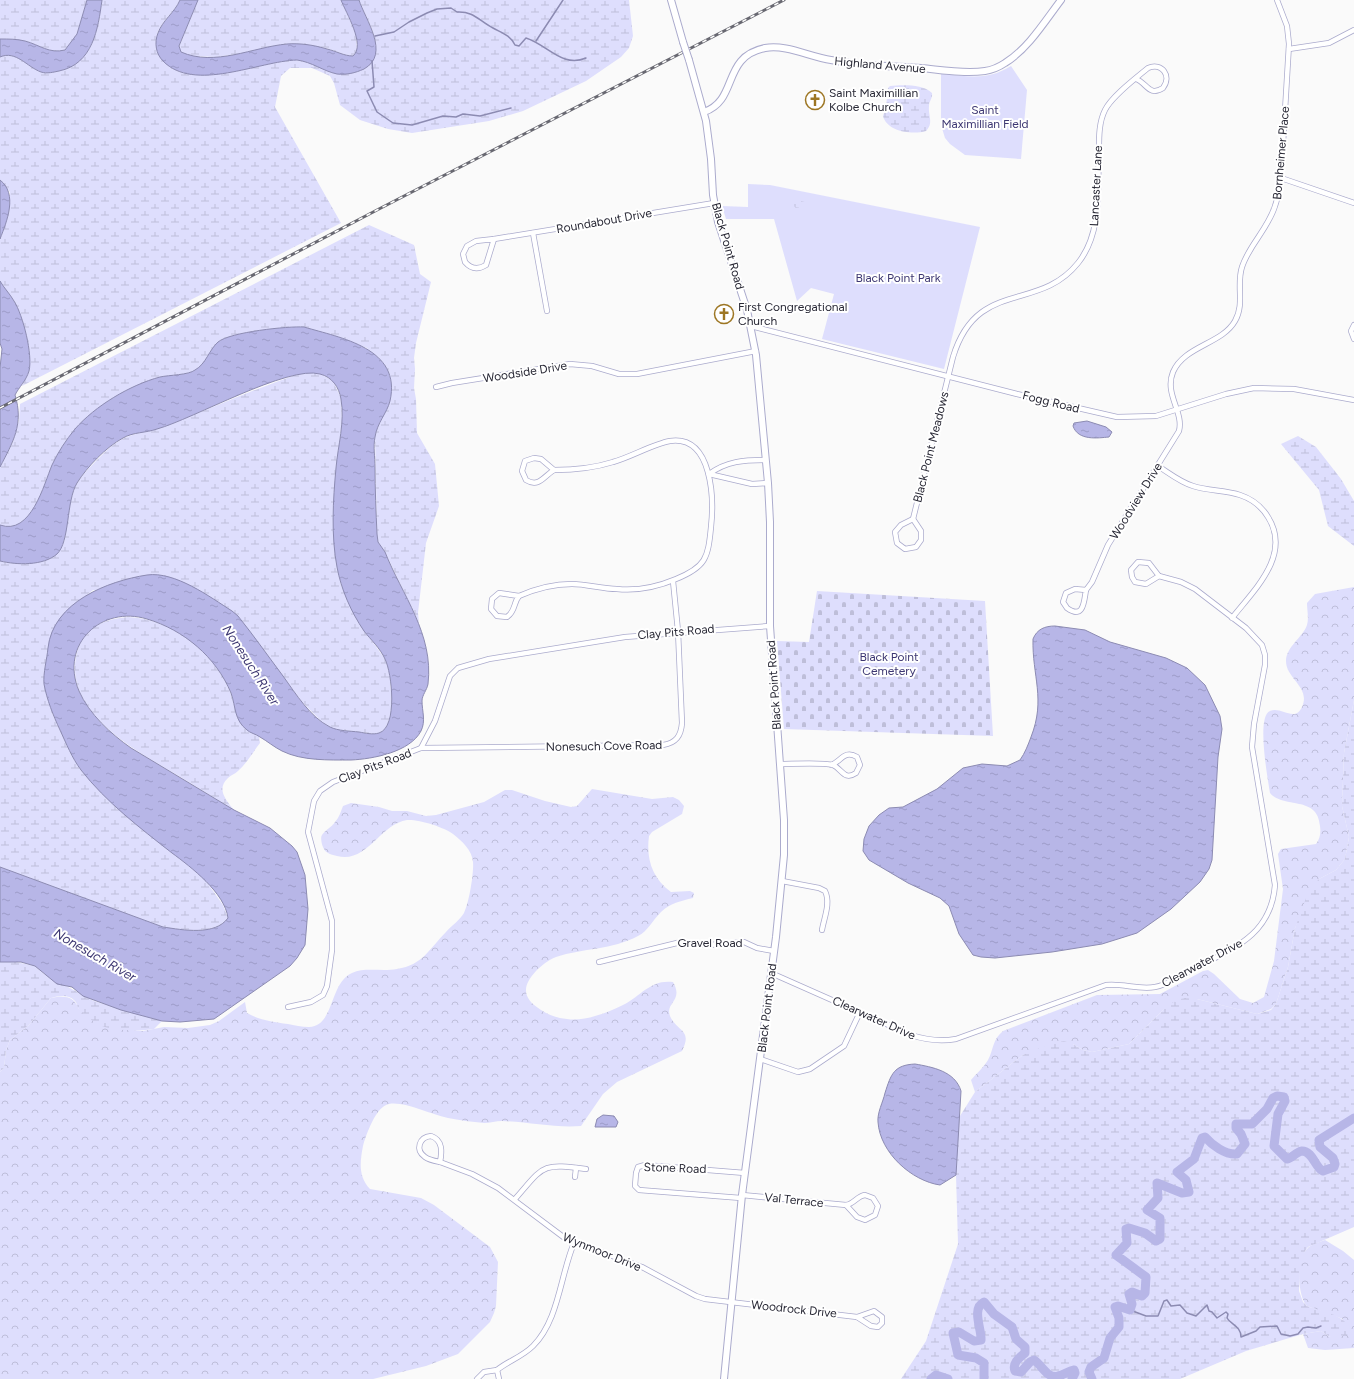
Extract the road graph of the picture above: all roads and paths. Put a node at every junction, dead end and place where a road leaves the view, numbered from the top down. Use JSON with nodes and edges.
{"nodes":[{"id":1,"x":671,"y":0,"type":"edge"},
{"id":2,"x":1061,"y":0,"type":"edge"},
{"id":3,"x":1277,"y":0,"type":"edge"},
{"id":4,"x":1354,"y":30,"type":"edge"},
{"id":5,"x":1289,"y":50,"type":"junction"},
{"id":6,"x":1136,"y":79,"type":"junction"},
{"id":7,"x":704,"y":112,"type":"junction"},
{"id":8,"x":1281,"y":178,"type":"junction"},
{"id":9,"x":714,"y":203,"type":"junction"},
{"id":10,"x":1354,"y":203,"type":"edge"},
{"id":11,"x":533,"y":233,"type":"junction"},
{"id":12,"x":494,"y":240,"type":"junction"},
{"id":13,"x":547,"y":311,"type":"dead end"},
{"id":14,"x":1354,"y":325,"type":"edge"},
{"id":15,"x":751,"y":326,"type":"junction"},
{"id":16,"x":1354,"y":339,"type":"edge"},
{"id":17,"x":756,"y":351,"type":"junction"},
{"id":18,"x":949,"y":376,"type":"junction"},
{"id":19,"x":436,"y":387,"type":"dead end"},
{"id":20,"x":1354,"y":400,"type":"edge"},
{"id":21,"x":1176,"y":411,"type":"junction"},
{"id":22,"x":766,"y":460,"type":"junction"},
{"id":23,"x":1158,"y":466,"type":"junction"},
{"id":24,"x":554,"y":470,"type":"junction"},
{"id":25,"x":709,"y":474,"type":"junction"},
{"id":26,"x":768,"y":483,"type":"junction"},
{"id":27,"x":913,"y":519,"type":"junction"},
{"id":28,"x":1159,"y":576,"type":"junction"},
{"id":29,"x":673,"y":581,"type":"junction"},
{"id":30,"x":1086,"y":590,"type":"junction"},
{"id":31,"x":519,"y":596,"type":"junction"},
{"id":32,"x":1232,"y":618,"type":"junction"},
{"id":33,"x":770,"y":626,"type":"junction"},
{"id":34,"x":678,"y":631,"type":"junction"},
{"id":35,"x":421,"y":748,"type":"junction"},
{"id":36,"x":780,"y":764,"type":"junction"},
{"id":37,"x":831,"y":765,"type":"junction"},
{"id":38,"x":782,"y":881,"type":"junction"},
{"id":39,"x":822,"y":930,"type":"dead end"},
{"id":40,"x":774,"y":951,"type":"junction"},
{"id":41,"x":599,"y":962,"type":"dead end"},
{"id":42,"x":771,"y":973,"type":"junction"},
{"id":43,"x":288,"y":1007,"type":"dead end"},
{"id":44,"x":860,"y":1012,"type":"junction"},
{"id":45,"x":760,"y":1059,"type":"junction"},
{"id":46,"x":440,"y":1162,"type":"junction"},
{"id":47,"x":576,"y":1168,"type":"junction"},
{"id":48,"x":586,"y":1169,"type":"dead end"},
{"id":49,"x":745,"y":1172,"type":"junction"},
{"id":50,"x":575,"y":1177,"type":"dead end"},
{"id":51,"x":742,"y":1197,"type":"junction"},
{"id":52,"x":515,"y":1199,"type":"junction"},
{"id":53,"x":846,"y":1205,"type":"junction"},
{"id":54,"x":574,"y":1243,"type":"junction"},
{"id":55,"x":731,"y":1302,"type":"junction"},
{"id":56,"x":857,"y":1317,"type":"junction"},
{"id":57,"x":497,"y":1370,"type":"junction"},
{"id":58,"x":477,"y":1379,"type":"edge"},
{"id":59,"x":499,"y":1379,"type":"edge"},
{"id":60,"x":724,"y":1379,"type":"edge"}],
"edges":[{"from":1,"to":7,"type":"main road","name":"Black Point Road","bridge":true},
{"from":2,"to":7,"type":"main road","name":"Highland Avenue"},
{"from":3,"to":5,"type":"street","name":"Bornheimer Place"},
{"from":4,"to":5,"type":"street"},
{"from":5,"to":8,"type":"street","name":"Bornheimer Place"},
{"from":6,"to":6,"type":"street","name":"Lancaster Lane"},
{"from":6,"to":18,"type":"street","name":"Lancaster Lane"},
{"from":7,"to":9,"type":"main road","name":"Black Point Road"},
{"from":8,"to":10,"type":"street"},
{"from":8,"to":21,"type":"street","name":"Bornheimer Place"},
{"from":9,"to":11,"type":"street","name":"Roundabout Drive"},
{"from":9,"to":15,"type":"main road","name":"Black Point Road"},
{"from":11,"to":12,"type":"street","name":"Roundabout Drive"},
{"from":11,"to":13,"type":"street"},
{"from":12,"to":12,"type":"street","name":"Roundabout Drive"},
{"from":14,"to":16,"type":"street"},
{"from":15,"to":17,"type":"main road","name":"Black Point Road"},
{"from":15,"to":18,"type":"street","name":"Fogg Road"},
{"from":17,"to":19,"type":"street","name":"Woodside Drive"},
{"from":17,"to":22,"type":"main road","name":"Black Point Road"},
{"from":18,"to":21,"type":"street","name":"Fogg Road"},
{"from":18,"to":27,"type":"street","name":"Black Point Meadows"},
{"from":20,"to":21,"type":"street","name":"Fogg Road"},
{"from":21,"to":23,"type":"street","name":"Woodview Drive"},
{"from":22,"to":25,"type":"street"},
{"from":22,"to":26,"type":"main road","name":"Black Point Road"},
{"from":23,"to":30,"type":"street","name":"Woodview Drive"},
{"from":23,"to":32,"type":"street"},
{"from":24,"to":24,"type":"street"},
{"from":24,"to":25,"type":"street"},
{"from":25,"to":26,"type":"street"},
{"from":25,"to":29,"type":"street"},
{"from":26,"to":33,"type":"main road","name":"Black Point Road"},
{"from":27,"to":27,"type":"street","name":"Black Point Meadows"},
{"from":28,"to":28,"type":"street","name":"Clearwater Drive"},
{"from":28,"to":32,"type":"street","name":"Clearwater Drive"},
{"from":29,"to":31,"type":"street"},
{"from":29,"to":34,"type":"street","name":"Nonesuch Cove Road"},
{"from":30,"to":30,"type":"street","name":"Woodview Drive"},
{"from":31,"to":31,"type":"street"},
{"from":32,"to":44,"type":"street","name":"Clearwater Drive"},
{"from":33,"to":34,"type":"street","name":"Clay Pits Road"},
{"from":33,"to":36,"type":"main road","name":"Black Point Road"},
{"from":34,"to":35,"type":"street","name":"Clay Pits Road"},
{"from":34,"to":35,"type":"street","name":"Nonesuch Cove Road"},
{"from":35,"to":43,"type":"street","name":"Clay Pits Road"},
{"from":36,"to":37,"type":"street"},
{"from":36,"to":38,"type":"main road","name":"Black Point Road"},
{"from":37,"to":37,"type":"street"},
{"from":38,"to":39,"type":"street"},
{"from":38,"to":40,"type":"main road","name":"Black Point Road"},
{"from":40,"to":41,"type":"street","name":"Gravel Road"},
{"from":40,"to":42,"type":"main road","name":"Black Point Road"},
{"from":42,"to":44,"type":"street","name":"Clearwater Drive"},
{"from":42,"to":45,"type":"main road","name":"Black Point Road"},
{"from":44,"to":45,"type":"street"},
{"from":45,"to":49,"type":"main road","name":"Black Point Road"},
{"from":46,"to":46,"type":"street","name":"Wynmoor Drive"},
{"from":46,"to":52,"type":"street","name":"Wynmoor Drive"},
{"from":47,"to":48,"type":"street"},
{"from":47,"to":50,"type":"street"},
{"from":47,"to":52,"type":"street"},
{"from":49,"to":51,"type":"main road","name":"Black Point Road"},
{"from":49,"to":51,"type":"street","name":"Stone Road"},
{"from":51,"to":53,"type":"street","name":"Val Terrace"},
{"from":51,"to":55,"type":"main road","name":"Black Point Road"},
{"from":52,"to":54,"type":"street","name":"Wynmoor Drive"},
{"from":53,"to":53,"type":"street"},
{"from":54,"to":55,"type":"street","name":"Wynmoor Drive"},
{"from":54,"to":57,"type":"street"},
{"from":55,"to":56,"type":"street","name":"Woodrock Drive"},
{"from":55,"to":60,"type":"main road","name":"Black Point Road"},
{"from":56,"to":56,"type":"street","name":"Woodrock Drive"},
{"from":57,"to":58,"type":"street"},
{"from":57,"to":59,"type":"street"}]}
